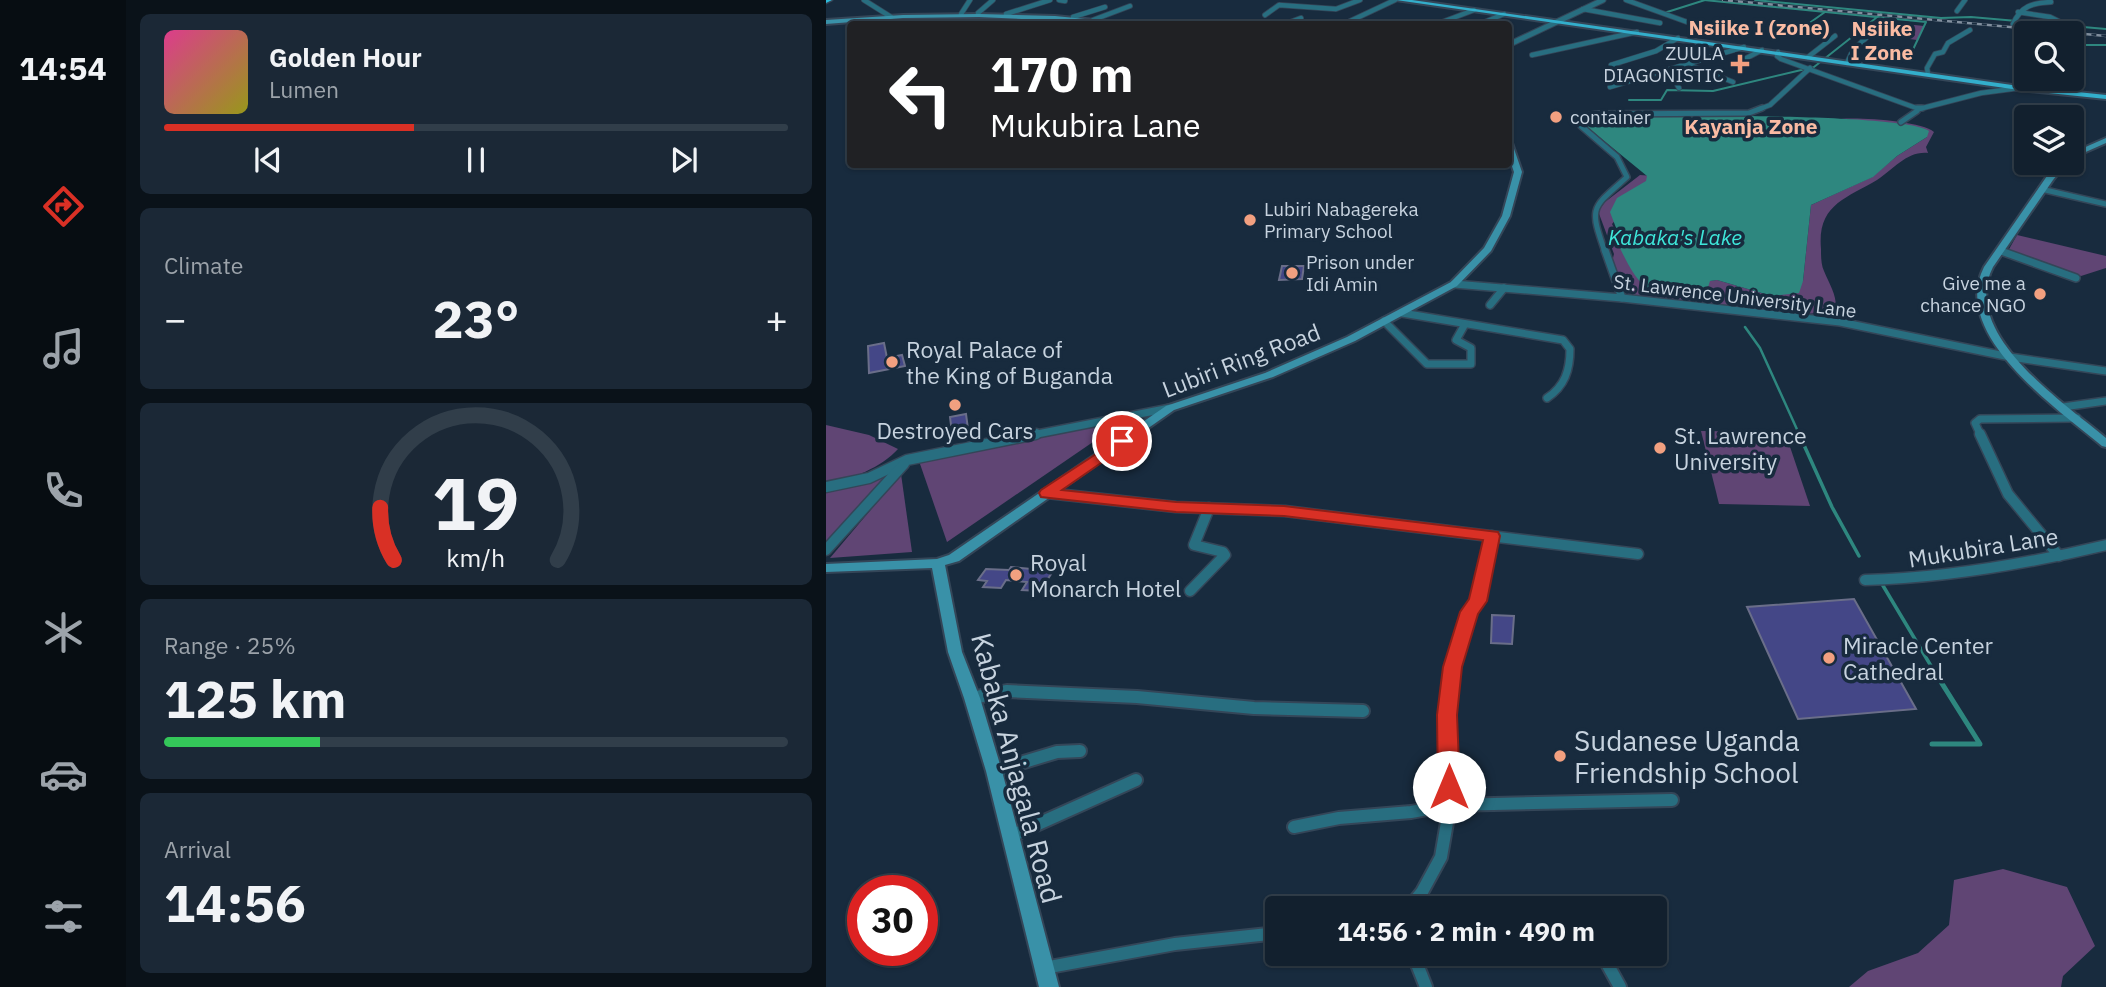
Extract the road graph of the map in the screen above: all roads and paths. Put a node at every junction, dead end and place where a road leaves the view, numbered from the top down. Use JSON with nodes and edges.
{"nodes":[{"id":1,"x":864,"y":0,"type":"edge"},
{"id":2,"x":970,"y":0,"type":"edge"},
{"id":3,"x":993,"y":0,"type":"edge"},
{"id":4,"x":1050,"y":0,"type":"edge"},
{"id":5,"x":1059,"y":0,"type":"edge"},
{"id":6,"x":1360,"y":0,"type":"edge"},
{"id":7,"x":1397,"y":0,"type":"edge"},
{"id":8,"x":1604,"y":0,"type":"edge"},
{"id":9,"x":1626,"y":0,"type":"edge"},
{"id":10,"x":1965,"y":0,"type":"edge"},
{"id":11,"x":2050,"y":0,"type":"edge"},
{"id":12,"x":1065,"y":1,"type":"edge"},
{"id":13,"x":1426,"y":2,"type":"edge"},
{"id":14,"x":1130,"y":6,"type":"dead end"},
{"id":15,"x":1105,"y":7,"type":"dead end"},
{"id":16,"x":1583,"y":9,"type":"junction"},
{"id":17,"x":1474,"y":10,"type":"junction"},
{"id":18,"x":1957,"y":11,"type":"dead end"},
{"id":19,"x":2018,"y":12,"type":"junction"},
{"id":20,"x":978,"y":13,"type":"junction"},
{"id":21,"x":961,"y":14,"type":"junction"},
{"id":22,"x":1006,"y":14,"type":"junction"},
{"id":23,"x":1504,"y":14,"type":"junction"},
{"id":24,"x":1265,"y":15,"type":"dead end"},
{"id":25,"x":891,"y":17,"type":"junction"},
{"id":26,"x":1073,"y":17,"type":"junction"},
{"id":27,"x":1301,"y":18,"type":"dead end"},
{"id":28,"x":1093,"y":20,"type":"junction"},
{"id":29,"x":1103,"y":21,"type":"edge"},
{"id":30,"x":1293,"y":21,"type":"edge"},
{"id":31,"x":1351,"y":21,"type":"edge"},
{"id":32,"x":1443,"y":21,"type":"edge"},
{"id":33,"x":1487,"y":21,"type":"edge"},
{"id":34,"x":2058,"y":21,"type":"edge"},
{"id":35,"x":826,"y":22,"type":"edge"},
{"id":36,"x":1560,"y":22,"type":"junction"},
{"id":37,"x":2013,"y":22,"type":"dead end"},
{"id":38,"x":1660,"y":23,"type":"dead end"},
{"id":39,"x":1970,"y":30,"type":"dead end"},
{"id":40,"x":1727,"y":31,"type":"dead end"},
{"id":41,"x":1637,"y":32,"type":"junction"},
{"id":42,"x":1835,"y":36,"type":"dead end"},
{"id":43,"x":1678,"y":38,"type":"junction"},
{"id":44,"x":1866,"y":38,"type":"dead end"},
{"id":45,"x":1512,"y":43,"type":"edge"},
{"id":46,"x":1744,"y":47,"type":"junction"},
{"id":47,"x":1762,"y":50,"type":"junction"},
{"id":48,"x":1778,"y":52,"type":"junction"},
{"id":49,"x":1532,"y":55,"type":"dead end"},
{"id":50,"x":1808,"y":57,"type":"junction"},
{"id":51,"x":1737,"y":63,"type":"dead end"},
{"id":52,"x":1847,"y":63,"type":"junction"},
{"id":53,"x":1687,"y":64,"type":"junction"},
{"id":54,"x":1810,"y":68,"type":"junction"},
{"id":55,"x":1622,"y":69,"type":"dead end"},
{"id":56,"x":1670,"y":71,"type":"junction"},
{"id":57,"x":1928,"y":74,"type":"junction"},
{"id":58,"x":1733,"y":82,"type":"dead end"},
{"id":59,"x":1610,"y":87,"type":"dead end"},
{"id":60,"x":2014,"y":87,"type":"edge"},
{"id":61,"x":1679,"y":88,"type":"dead end"},
{"id":62,"x":2014,"y":89,"type":"edge"},
{"id":63,"x":2048,"y":91,"type":"edge"},
{"id":64,"x":2106,"y":97,"type":"edge"},
{"id":65,"x":1917,"y":111,"type":"dead end"},
{"id":66,"x":1901,"y":122,"type":"dead end"},
{"id":67,"x":2106,"y":140,"type":"edge"},
{"id":68,"x":2084,"y":150,"type":"edge"},
{"id":69,"x":1512,"y":155,"type":"edge"},
{"id":70,"x":2053,"y":175,"type":"edge"},
{"id":71,"x":2041,"y":189,"type":"junction"},
{"id":72,"x":2106,"y":204,"type":"edge"},
{"id":73,"x":2001,"y":251,"type":"junction"},
{"id":74,"x":2076,"y":278,"type":"dead end"},
{"id":75,"x":1454,"y":284,"type":"junction"},
{"id":76,"x":1504,"y":288,"type":"junction"},
{"id":77,"x":1622,"y":298,"type":"junction"},
{"id":78,"x":1490,"y":306,"type":"dead end"},
{"id":79,"x":1402,"y":313,"type":"junction"},
{"id":80,"x":1384,"y":321,"type":"junction"},
{"id":81,"x":1465,"y":324,"type":"junction"},
{"id":82,"x":1999,"y":344,"type":"junction"},
{"id":83,"x":1990,"y":352,"type":"junction"},
{"id":84,"x":2010,"y":357,"type":"junction"},
{"id":85,"x":2106,"y":371,"type":"edge"},
{"id":86,"x":1548,"y":398,"type":"dead end"},
{"id":87,"x":2106,"y":401,"type":"edge"},
{"id":88,"x":2063,"y":407,"type":"junction"},
{"id":89,"x":1170,"y":408,"type":"junction"},
{"id":90,"x":2077,"y":418,"type":"junction"},
{"id":91,"x":2106,"y":444,"type":"edge"},
{"id":92,"x":907,"y":460,"type":"junction"},
{"id":93,"x":826,"y":487,"type":"edge"},
{"id":94,"x":1047,"y":493,"type":"junction"},
{"id":95,"x":1209,"y":508,"type":"junction"},
{"id":96,"x":1492,"y":536,"type":"junction"},
{"id":97,"x":2106,"y":545,"type":"edge"},
{"id":98,"x":826,"y":550,"type":"edge"},
{"id":99,"x":1637,"y":554,"type":"dead end"},
{"id":100,"x":2059,"y":556,"type":"junction"},
{"id":101,"x":938,"y":563,"type":"junction"},
{"id":102,"x":826,"y":568,"type":"edge"},
{"id":103,"x":1865,"y":580,"type":"dead end"},
{"id":104,"x":1190,"y":591,"type":"dead end"},
{"id":105,"x":972,"y":698,"type":"junction"},
{"id":106,"x":1363,"y":711,"type":"dead end"},
{"id":107,"x":1080,"y":751,"type":"dead end"},
{"id":108,"x":994,"y":771,"type":"junction"},
{"id":109,"x":1136,"y":780,"type":"dead end"},
{"id":110,"x":1672,"y":800,"type":"dead end"},
{"id":111,"x":1450,"y":805,"type":"junction"},
{"id":112,"x":1294,"y":827,"type":"dead end"},
{"id":113,"x":1010,"y":837,"type":"junction"},
{"id":114,"x":1419,"y":896,"type":"edge"},
{"id":115,"x":1265,"y":934,"type":"edge"},
{"id":116,"x":1418,"y":966,"type":"edge"},
{"id":117,"x":1608,"y":966,"type":"edge"},
{"id":118,"x":1044,"y":968,"type":"junction"},
{"id":119,"x":1049,"y":987,"type":"edge"},
{"id":120,"x":1426,"y":987,"type":"edge"},
{"id":121,"x":1620,"y":987,"type":"edge"}],
"edges":[{"from":1,"to":25,"type":"street"},
{"from":2,"to":21,"type":"street"},
{"from":3,"to":20,"type":"street"},
{"from":4,"to":22,"type":"street"},
{"from":5,"to":12,"type":"street"},
{"from":6,"to":24,"type":"street"},
{"from":7,"to":13,"type":"main road"},
{"from":7,"to":31,"type":"street"},
{"from":8,"to":16,"type":"street"},
{"from":9,"to":40,"type":"street"},
{"from":10,"to":18,"type":"street"},
{"from":11,"to":19,"type":"street"},
{"from":13,"to":17,"type":"main road"},
{"from":14,"to":28,"type":"street"},
{"from":15,"to":26,"type":"street"},
{"from":16,"to":36,"type":"street"},
{"from":16,"to":38,"type":"street"},
{"from":17,"to":23,"type":"main road"},
{"from":17,"to":32,"type":"street"},
{"from":19,"to":34,"type":"street"},
{"from":19,"to":37,"type":"street"},
{"from":20,"to":21,"type":"main road"},
{"from":20,"to":22,"type":"main road"},
{"from":21,"to":25,"type":"main road"},
{"from":22,"to":26,"type":"main road"},
{"from":23,"to":33,"type":"street"},
{"from":23,"to":36,"type":"main road"},
{"from":25,"to":35,"type":"main road"},
{"from":26,"to":28,"type":"main road"},
{"from":27,"to":30,"type":"street"},
{"from":28,"to":29,"type":"main road"},
{"from":36,"to":41,"type":"main road"},
{"from":36,"to":45,"type":"street"},
{"from":39,"to":57,"type":"street"},
{"from":41,"to":43,"type":"main road"},
{"from":41,"to":49,"type":"street"},
{"from":42,"to":50,"type":"street"},
{"from":43,"to":46,"type":"main road"},
{"from":43,"to":55,"type":"street"},
{"from":44,"to":52,"type":"street"},
{"from":46,"to":47,"type":"main road"},
{"from":46,"to":53,"type":"street"},
{"from":47,"to":48,"type":"main road"},
{"from":47,"to":51,"type":"street"},
{"from":48,"to":50,"type":"main road"},
{"from":48,"to":54,"type":"street"},
{"from":50,"to":52,"type":"main road"},
{"from":52,"to":57,"type":"main road"},
{"from":53,"to":56,"type":"street"},
{"from":53,"to":58,"type":"street"},
{"from":54,"to":62,"type":"street"},
{"from":54,"to":77,"type":"street"},
{"from":56,"to":59,"type":"street"},
{"from":56,"to":61,"type":"street"},
{"from":57,"to":60,"type":"main road"},
{"from":63,"to":64,"type":"main road"},
{"from":65,"to":66,"type":"street"},
{"from":67,"to":68,"type":"main road"},
{"from":69,"to":75,"type":"main road","name":"Lubiri Ring Road"},
{"from":70,"to":71,"type":"main road"},
{"from":71,"to":72,"type":"street"},
{"from":71,"to":73,"type":"main road"},
{"from":73,"to":74,"type":"street"},
{"from":73,"to":82,"type":"main road"},
{"from":75,"to":76,"type":"street","name":"St. Lawrence University Lane"},
{"from":75,"to":79,"type":"main road","name":"Lubiri Ring Road"},
{"from":76,"to":77,"type":"street","name":"St. Lawrence University Lane"},
{"from":76,"to":78,"type":"street"},
{"from":77,"to":83,"type":"street","name":"St. Lawrence University Lane"},
{"from":79,"to":80,"type":"main road","name":"Lubiri Ring Road"},
{"from":79,"to":81,"type":"street"},
{"from":80,"to":81,"type":"street"},
{"from":80,"to":89,"type":"main road","name":"Lubiri Ring Road"},
{"from":81,"to":86,"type":"street"},
{"from":82,"to":83,"type":"main road"},
{"from":82,"to":84,"type":"main road"},
{"from":83,"to":84,"type":"street","name":"St. Lawrence University Lane"},
{"from":84,"to":85,"type":"street","name":"St. Lawrence University Lane"},
{"from":84,"to":88,"type":"main road"},
{"from":87,"to":88,"type":"street"},
{"from":88,"to":90,"type":"main road"},
{"from":89,"to":92,"type":"street"},
{"from":89,"to":94,"type":"main road","name":"Lubiri Ring Road"},
{"from":90,"to":91,"type":"main road"},
{"from":90,"to":100,"type":"street"},
{"from":92,"to":93,"type":"street"},
{"from":92,"to":98,"type":"street"},
{"from":94,"to":95,"type":"street"},
{"from":94,"to":101,"type":"main road","name":"Lubiri Ring Road"},
{"from":95,"to":96,"type":"street"},
{"from":95,"to":104,"type":"street"},
{"from":96,"to":99,"type":"street"},
{"from":96,"to":111,"type":"street"},
{"from":97,"to":100,"type":"street","name":"Mukubira Lane"},
{"from":100,"to":103,"type":"street","name":"Mukubira Lane"},
{"from":101,"to":102,"type":"main road","name":"Lubiri Ring Road"},
{"from":101,"to":105,"type":"main road","name":"Kabaka Anjagala Road"},
{"from":105,"to":106,"type":"street"},
{"from":105,"to":108,"type":"main road","name":"Kabaka Anjagala Road"},
{"from":107,"to":108,"type":"street"},
{"from":108,"to":113,"type":"main road","name":"Kabaka Anjagala Road"},
{"from":109,"to":113,"type":"street"},
{"from":110,"to":111,"type":"street"},
{"from":111,"to":112,"type":"street"},
{"from":111,"to":114,"type":"street"},
{"from":113,"to":118,"type":"main road","name":"Kabaka Anjagala Road"},
{"from":115,"to":118,"type":"street"},
{"from":116,"to":120,"type":"street"},
{"from":117,"to":121,"type":"street"},
{"from":118,"to":119,"type":"main road","name":"Kabaka Anjagala Road"}]}
